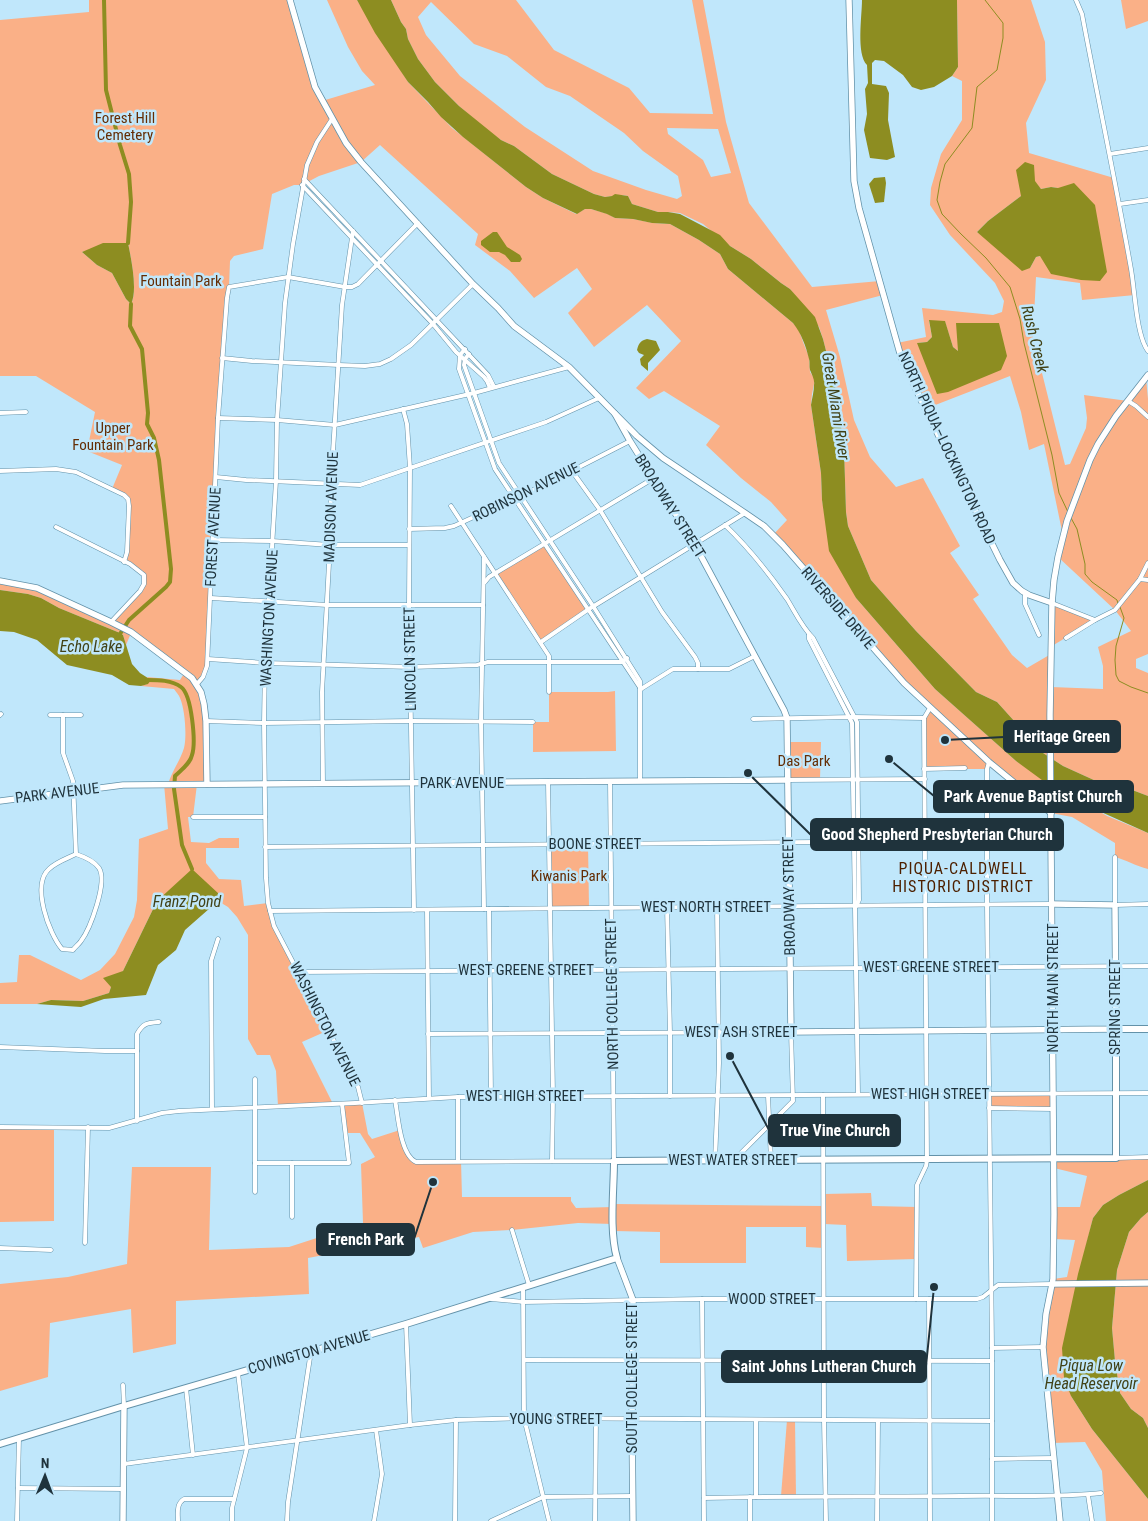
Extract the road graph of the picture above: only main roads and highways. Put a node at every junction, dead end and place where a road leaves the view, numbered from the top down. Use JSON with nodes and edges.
{"nodes":[{"id":1,"x":1148,"y":1029,"type":"edge"},
{"id":2,"x":1116,"y":1158,"type":"joint"},
{"id":3,"x":614,"y":1161,"type":"joint"},
{"id":4,"x":613,"y":1207,"type":"joint"},
{"id":5,"x":617,"y":1258,"type":"joint"},
{"id":6,"x":0,"y":1444,"type":"edge"}],
"edges":[{"from":1,"to":2,"type":"main road","name":"SPRING STREET"},
{"from":2,"to":3,"type":"main road","name":"WEST WATER STREET"},
{"from":3,"to":4,"type":"main road","name":"NORTH COLLEGE STREET"},
{"from":4,"to":5,"type":"main road","name":"SOUTH COLLEGE STREET"},
{"from":5,"to":6,"type":"main road","name":"COVINGTON AVENUE"}]}
